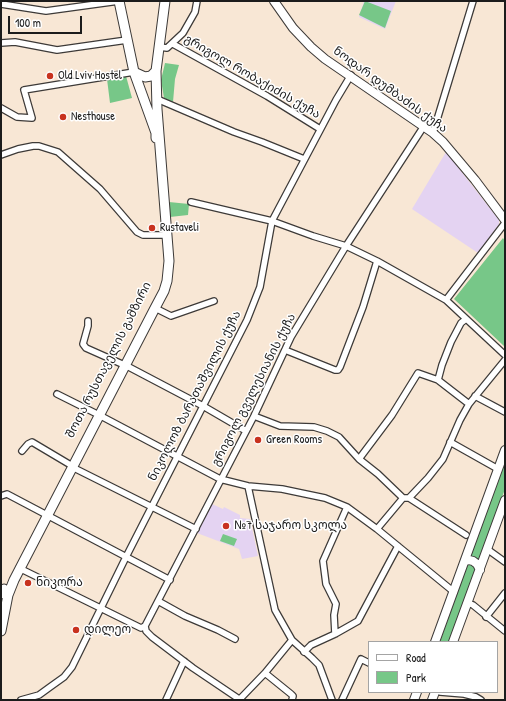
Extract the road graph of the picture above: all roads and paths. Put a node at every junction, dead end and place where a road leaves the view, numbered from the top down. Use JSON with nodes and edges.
{"nodes":[{"id":1,"x":119,"y":1,"type":"edge"},
{"id":2,"x":165,"y":1,"type":"edge"},
{"id":3,"x":197,"y":1,"type":"edge"},
{"id":4,"x":274,"y":1,"type":"edge"},
{"id":5,"x":473,"y":1,"type":"edge"},
{"id":6,"x":1,"y":4,"type":"edge"},
{"id":7,"x":127,"y":40,"type":"junction"},
{"id":8,"x":1,"y":43,"type":"edge"},
{"id":9,"x":173,"y":44,"type":"junction"},
{"id":10,"x":159,"y":47,"type":"junction"},
{"id":11,"x":156,"y":71,"type":"junction"},
{"id":12,"x":134,"y":72,"type":"junction"},
{"id":13,"x":351,"y":75,"type":"junction"},
{"id":14,"x":157,"y":99,"type":"junction"},
{"id":15,"x":1,"y":108,"type":"edge"},
{"id":16,"x":424,"y":126,"type":"junction"},
{"id":17,"x":320,"y":129,"type":"junction"},
{"id":18,"x":433,"y":133,"type":"junction"},
{"id":19,"x":1,"y":155,"type":"edge"},
{"id":20,"x":304,"y":159,"type":"junction"},
{"id":21,"x":191,"y":202,"type":"dead end"},
{"id":22,"x":272,"y":221,"type":"junction"},
{"id":23,"x":505,"y":221,"type":"edge"},
{"id":24,"x":164,"y":235,"type":"junction"},
{"id":25,"x":346,"y":246,"type":"junction"},
{"id":26,"x":377,"y":262,"type":"junction"},
{"id":27,"x":446,"y":300,"type":"junction"},
{"id":28,"x":214,"y":301,"type":"dead end"},
{"id":29,"x":155,"y":308,"type":"junction"},
{"id":30,"x":466,"y":319,"type":"junction"},
{"id":31,"x":88,"y":320,"type":"dead end"},
{"id":32,"x":285,"y":350,"type":"junction"},
{"id":33,"x":505,"y":355,"type":"edge"},
{"id":34,"x":505,"y":360,"type":"edge"},
{"id":35,"x":123,"y":365,"type":"junction"},
{"id":36,"x":438,"y":380,"type":"junction"},
{"id":37,"x":57,"y":394,"type":"dead end"},
{"id":38,"x":475,"y":396,"type":"junction"},
{"id":39,"x":469,"y":404,"type":"junction"},
{"id":40,"x":203,"y":406,"type":"junction"},
{"id":41,"x":505,"y":412,"type":"edge"},
{"id":42,"x":97,"y":414,"type":"junction"},
{"id":43,"x":254,"y":416,"type":"junction"},
{"id":44,"x":246,"y":431,"type":"junction"},
{"id":45,"x":450,"y":442,"type":"junction"},
{"id":46,"x":505,"y":450,"type":"edge"},
{"id":47,"x":22,"y":451,"type":"dead end"},
{"id":48,"x":178,"y":456,"type":"junction"},
{"id":49,"x":358,"y":459,"type":"junction"},
{"id":50,"x":70,"y":465,"type":"junction"},
{"id":51,"x":498,"y":469,"type":"junction"},
{"id":52,"x":220,"y":479,"type":"junction"},
{"id":53,"x":248,"y":486,"type":"junction"},
{"id":54,"x":1,"y":496,"type":"edge"},
{"id":55,"x":403,"y":498,"type":"junction"},
{"id":56,"x":409,"y":498,"type":"junction"},
{"id":57,"x":505,"y":500,"type":"edge"},
{"id":58,"x":152,"y":506,"type":"junction"},
{"id":59,"x":347,"y":507,"type":"junction"},
{"id":60,"x":45,"y":514,"type":"junction"},
{"id":61,"x":196,"y":529,"type":"junction"},
{"id":62,"x":377,"y":529,"type":"junction"},
{"id":63,"x":466,"y":535,"type":"dead end"},
{"id":64,"x":398,"y":546,"type":"junction"},
{"id":65,"x":487,"y":549,"type":"junction"},
{"id":66,"x":126,"y":557,"type":"junction"},
{"id":67,"x":465,"y":561,"type":"junction"},
{"id":68,"x":505,"y":562,"type":"edge"},
{"id":69,"x":20,"y":568,"type":"junction"},
{"id":70,"x":480,"y":570,"type":"junction"},
{"id":71,"x":170,"y":580,"type":"junction"},
{"id":72,"x":3,"y":591,"type":"edge"},
{"id":73,"x":454,"y":592,"type":"junction"},
{"id":74,"x":505,"y":593,"type":"edge"},
{"id":75,"x":1,"y":598,"type":"edge"},
{"id":76,"x":158,"y":601,"type":"junction"},
{"id":77,"x":468,"y":603,"type":"junction"},
{"id":78,"x":100,"y":608,"type":"junction"},
{"id":79,"x":486,"y":616,"type":"junction"},
{"id":80,"x":145,"y":626,"type":"junction"},
{"id":81,"x":1,"y":631,"type":"edge"},
{"id":82,"x":505,"y":632,"type":"edge"},
{"id":83,"x":335,"y":634,"type":"junction"},
{"id":84,"x":235,"y":638,"type":"dead end"},
{"id":85,"x":292,"y":640,"type":"junction"},
{"id":86,"x":435,"y":641,"type":"edge"},
{"id":87,"x":453,"y":641,"type":"edge"},
{"id":88,"x":304,"y":652,"type":"junction"},
{"id":89,"x":184,"y":660,"type":"junction"},
{"id":90,"x":368,"y":663,"type":"edge"},
{"id":91,"x":265,"y":673,"type":"junction"},
{"id":92,"x":452,"y":693,"type":"edge"},
{"id":93,"x":21,"y":700,"type":"edge"},
{"id":94,"x":166,"y":700,"type":"edge"},
{"id":95,"x":239,"y":700,"type":"edge"},
{"id":96,"x":292,"y":700,"type":"edge"},
{"id":97,"x":332,"y":700,"type":"edge"},
{"id":98,"x":342,"y":700,"type":"edge"},
{"id":99,"x":481,"y":700,"type":"edge"}],
"edges":[{"from":1,"to":6,"type":"street"},
{"from":1,"to":7,"type":"main road","name":"შოთა რუსთაველის გამზირი"},
{"from":2,"to":10,"type":"main road","name":"შოთა რუსთაველის გამზირი"},
{"from":3,"to":9,"type":"street","name":"გრიგოლ რობაქიძის ქუჩა"},
{"from":4,"to":13,"type":"main road","name":"ნოდარ დუმბაძის ქუჩა"},
{"from":5,"to":18,"type":"street"},
{"from":7,"to":8,"type":"street"},
{"from":7,"to":12,"type":"main road","name":"შოთა რუსთაველის გამზირი"},
{"from":9,"to":10,"type":"street","name":"გრიგოლ რობაქიძის ქუჩა"},
{"from":9,"to":17,"type":"street","name":"გრიგოლ რობაქიძის ქუჩა"},
{"from":10,"to":11,"type":"main road","name":"შოთა რუსთაველის გამზირი"},
{"from":11,"to":12,"type":"main road"},
{"from":11,"to":14,"type":"main road","name":"შოთა რუსთაველის გამზირი"},
{"from":12,"to":15,"type":"street"},
{"from":12,"to":24,"type":"main road","name":"შოთა რუსთაველის გამზირი"},
{"from":13,"to":16,"type":"main road","name":"ნოდარ დუმბაძის ქუჩა"},
{"from":13,"to":17,"type":"street","name":"ნიკოლოზ ბარათაშვილის ქუჩა"},
{"from":14,"to":20,"type":"street"},
{"from":14,"to":29,"type":"main road","name":"შოთა რუსთაველის გამზირი"},
{"from":16,"to":18,"type":"main road","name":"ნოდარ დუმბაძის ქუჩა"},
{"from":16,"to":25,"type":"street","name":"გრიგოლ გველესიანის ქუჩა"},
{"from":17,"to":20,"type":"street","name":"ნიკოლოზ ბარათაშვილის ქუჩა"},
{"from":18,"to":23,"type":"main road","name":"ნოდარ დუმბაძის ქუჩა"},
{"from":19,"to":24,"type":"street"},
{"from":20,"to":22,"type":"street","name":"ნიკოლოზ ბარათაშვილის ქუჩა"},
{"from":21,"to":22,"type":"street"},
{"from":22,"to":25,"type":"street"},
{"from":22,"to":40,"type":"street","name":"ნიკოლოზ ბარათაშვილის ქუჩა"},
{"from":23,"to":27,"type":"street"},
{"from":24,"to":35,"type":"main road","name":"შოთა რუსთაველის გამზირი"},
{"from":25,"to":26,"type":"street"},
{"from":25,"to":32,"type":"street","name":"გრიგოლ გველესიანის ქუჩა"},
{"from":26,"to":27,"type":"street"},
{"from":26,"to":32,"type":"street"},
{"from":27,"to":30,"type":"street"},
{"from":28,"to":29,"type":"street"},
{"from":29,"to":35,"type":"main road","name":"შოთა რუსთაველის გამზირი"},
{"from":30,"to":33,"type":"street"},
{"from":30,"to":36,"type":"street"},
{"from":31,"to":35,"type":"street"},
{"from":32,"to":43,"type":"street","name":"გრიგოლ გველესიანის ქუჩა"},
{"from":34,"to":38,"type":"street"},
{"from":35,"to":40,"type":"street"},
{"from":35,"to":42,"type":"main road","name":"შოთა რუსთაველის გამზირი"},
{"from":36,"to":39,"type":"street"},
{"from":36,"to":49,"type":"street"},
{"from":37,"to":42,"type":"street"},
{"from":38,"to":39,"type":"street"},
{"from":38,"to":41,"type":"street"},
{"from":39,"to":45,"type":"street"},
{"from":40,"to":44,"type":"street"},
{"from":40,"to":48,"type":"street","name":"ნიკოლოზ ბარათაშვილის ქუჩა"},
{"from":42,"to":48,"type":"street"},
{"from":42,"to":50,"type":"main road","name":"შოთა რუსთაველის გამზირი"},
{"from":43,"to":44,"type":"street","name":"გრიგოლ გველესიანის ქუჩა"},
{"from":43,"to":49,"type":"street"},
{"from":44,"to":52,"type":"street","name":"გრიგოლ გველესიანის ქუჩა"},
{"from":45,"to":51,"type":"street"},
{"from":45,"to":56,"type":"street"},
{"from":46,"to":51,"type":"main road"},
{"from":47,"to":50,"type":"street"},
{"from":48,"to":52,"type":"street"},
{"from":48,"to":58,"type":"street","name":"ნიკოლოზ ბარათაშვილის ქუჩა"},
{"from":49,"to":55,"type":"street"},
{"from":50,"to":58,"type":"street"},
{"from":50,"to":60,"type":"main road","name":"შოთა რუსთაველის გამზირი"},
{"from":51,"to":67,"type":"main road"},
{"from":52,"to":53,"type":"street"},
{"from":52,"to":61,"type":"street","name":"გრიგოლ გველესიანის ქუჩა"},
{"from":53,"to":59,"type":"street"},
{"from":53,"to":85,"type":"street"},
{"from":54,"to":60,"type":"street"},
{"from":55,"to":56,"type":"street"},
{"from":55,"to":62,"type":"street"},
{"from":56,"to":63,"type":"street"},
{"from":57,"to":65,"type":"main road"},
{"from":58,"to":61,"type":"street"},
{"from":58,"to":66,"type":"street","name":"ნიკოლოზ ბარათაშვილის ქუჩა"},
{"from":59,"to":62,"type":"street"},
{"from":59,"to":83,"type":"street"},
{"from":60,"to":66,"type":"street"},
{"from":60,"to":69,"type":"main road","name":"შოთა რუსთაველის გამზირი"},
{"from":60,"to":72,"type":"main road","name":"შოთა რუსთაველის გამზირი"},
{"from":61,"to":71,"type":"street","name":"გრიგოლ გველესიანის ქუჩა"},
{"from":62,"to":64,"type":"street"},
{"from":64,"to":73,"type":"street"},
{"from":64,"to":83,"type":"street"},
{"from":65,"to":68,"type":"street"},
{"from":65,"to":70,"type":"main road"},
{"from":66,"to":71,"type":"street"},
{"from":66,"to":78,"type":"street","name":"ნიკოლოზ ბარათაშვილის ქუჩა"},
{"from":67,"to":70,"type":"main road"},
{"from":67,"to":73,"type":"main road"},
{"from":69,"to":78,"type":"street"},
{"from":69,"to":81,"type":"main road","name":"შოთა რუსთაველის გამზირი"},
{"from":70,"to":77,"type":"main road"},
{"from":71,"to":76,"type":"street","name":"გრიგოლ გველესიანის ქუჩა"},
{"from":72,"to":75,"type":"main road","name":"შოთა რუსთაველის გამზირი"},
{"from":73,"to":86,"type":"main road"},
{"from":74,"to":79,"type":"street"},
{"from":76,"to":80,"type":"street","name":"გრიგოლ გველესიანის ქუჩა"},
{"from":76,"to":84,"type":"street"},
{"from":77,"to":79,"type":"street"},
{"from":77,"to":87,"type":"main road"},
{"from":78,"to":80,"type":"street"},
{"from":78,"to":93,"type":"street","name":"ნიკოლოზ ბარათაშვილის ქუჩა"},
{"from":79,"to":82,"type":"street"},
{"from":80,"to":89,"type":"street"},
{"from":83,"to":88,"type":"street"},
{"from":85,"to":88,"type":"street"},
{"from":85,"to":91,"type":"street"},
{"from":88,"to":97,"type":"street"},
{"from":89,"to":94,"type":"street"},
{"from":89,"to":95,"type":"street"},
{"from":90,"to":98,"type":"street"},
{"from":91,"to":95,"type":"street"},
{"from":91,"to":96,"type":"street"},
{"from":92,"to":99,"type":"street"}]}
